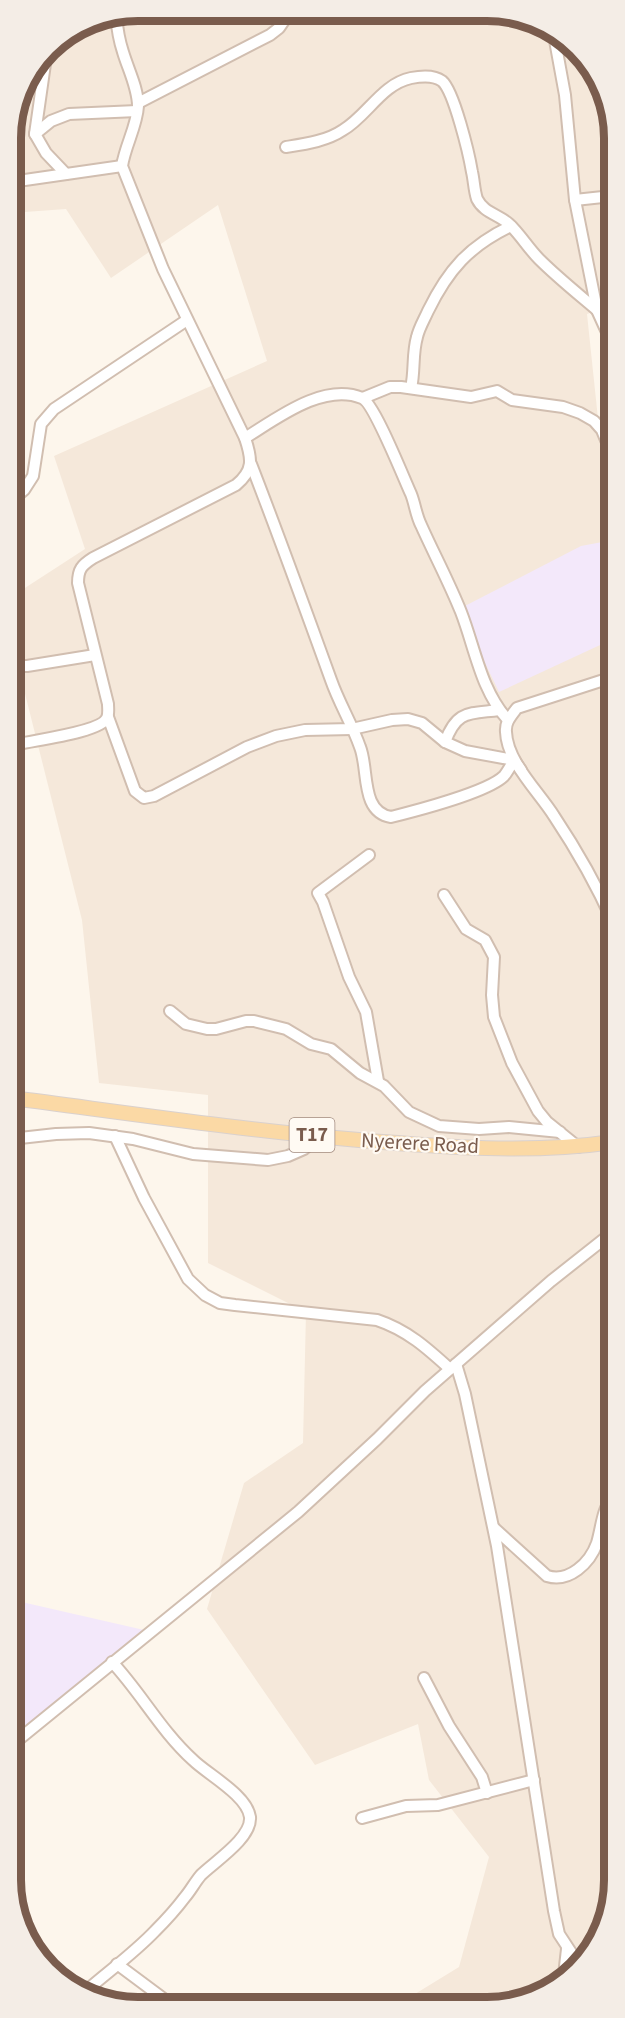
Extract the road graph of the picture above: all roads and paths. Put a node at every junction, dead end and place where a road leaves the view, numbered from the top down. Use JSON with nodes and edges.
{"nodes":[{"id":1,"x":284,"y":21,"type":"edge"},
{"id":2,"x":117,"y":23,"type":"edge"},
{"id":3,"x":555,"y":43,"type":"edge"},
{"id":4,"x":45,"y":66,"type":"edge"},
{"id":5,"x":138,"y":107,"type":"junction"},
{"id":6,"x":35,"y":134,"type":"junction"},
{"id":7,"x":286,"y":147,"type":"dead end"},
{"id":8,"x":122,"y":165,"type":"junction"},
{"id":9,"x":66,"y":174,"type":"junction"},
{"id":10,"x":21,"y":181,"type":"edge"},
{"id":11,"x":604,"y":197,"type":"edge"},
{"id":12,"x":575,"y":200,"type":"junction"},
{"id":13,"x":511,"y":226,"type":"junction"},
{"id":14,"x":597,"y":310,"type":"junction"},
{"id":15,"x":187,"y":320,"type":"junction"},
{"id":16,"x":604,"y":325,"type":"edge"},
{"id":17,"x":411,"y":388,"type":"junction"},
{"id":18,"x":363,"y":398,"type":"junction"},
{"id":19,"x":604,"y":435,"type":"edge"},
{"id":20,"x":245,"y":438,"type":"junction"},
{"id":21,"x":251,"y":464,"type":"junction"},
{"id":22,"x":21,"y":493,"type":"edge"},
{"id":23,"x":95,"y":656,"type":"junction"},
{"id":24,"x":21,"y":666,"type":"edge"},
{"id":25,"x":604,"y":679,"type":"edge"},
{"id":26,"x":499,"y":711,"type":"junction"},
{"id":27,"x":108,"y":717,"type":"junction"},
{"id":28,"x":508,"y":720,"type":"junction"},
{"id":29,"x":352,"y":729,"type":"junction"},
{"id":30,"x":445,"y":742,"type":"junction"},
{"id":31,"x":21,"y":744,"type":"edge"},
{"id":32,"x":514,"y":760,"type":"junction"},
{"id":33,"x":521,"y":770,"type":"junction"},
{"id":34,"x":369,"y":855,"type":"dead end"},
{"id":35,"x":444,"y":895,"type":"dead end"},
{"id":36,"x":604,"y":906,"type":"edge"},
{"id":37,"x":170,"y":1011,"type":"dead end"},
{"id":38,"x":378,"y":1081,"type":"junction"},
{"id":39,"x":21,"y":1099,"type":"edge"},
{"id":40,"x":560,"y":1132,"type":"junction"},
{"id":41,"x":115,"y":1136,"type":"junction"},
{"id":42,"x":319,"y":1136,"type":"junction"},
{"id":43,"x":21,"y":1138,"type":"edge"},
{"id":44,"x":604,"y":1143,"type":"edge"},
{"id":45,"x":578,"y":1147,"type":"junction"},
{"id":46,"x":604,"y":1240,"type":"edge"},
{"id":47,"x":453,"y":1367,"type":"junction"},
{"id":48,"x":604,"y":1512,"type":"edge"},
{"id":49,"x":493,"y":1528,"type":"junction"},
{"id":50,"x":112,"y":1662,"type":"junction"},
{"id":51,"x":424,"y":1678,"type":"dead end"},
{"id":52,"x":21,"y":1737,"type":"edge"},
{"id":53,"x":534,"y":1780,"type":"junction"},
{"id":54,"x":487,"y":1793,"type":"junction"},
{"id":55,"x":362,"y":1818,"type":"dead end"},
{"id":56,"x":567,"y":1949,"type":"junction"},
{"id":57,"x":574,"y":1958,"type":"edge"},
{"id":58,"x":117,"y":1964,"type":"junction"},
{"id":59,"x":565,"y":1967,"type":"edge"},
{"id":60,"x":91,"y":1987,"type":"edge"},
{"id":61,"x":161,"y":1997,"type":"edge"}],
"edges":[{"from":1,"to":5,"type":"street"},
{"from":2,"to":5,"type":"street"},
{"from":3,"to":12,"type":"street"},
{"from":4,"to":6,"type":"street"},
{"from":5,"to":6,"type":"street"},
{"from":5,"to":8,"type":"street"},
{"from":6,"to":9,"type":"street"},
{"from":7,"to":13,"type":"street"},
{"from":8,"to":9,"type":"street"},
{"from":8,"to":15,"type":"street"},
{"from":9,"to":10,"type":"street"},
{"from":11,"to":12,"type":"street"},
{"from":12,"to":14,"type":"street"},
{"from":13,"to":14,"type":"street"},
{"from":13,"to":17,"type":"street"},
{"from":14,"to":16,"type":"street"},
{"from":15,"to":20,"type":"street"},
{"from":15,"to":22,"type":"street"},
{"from":17,"to":18,"type":"street"},
{"from":17,"to":19,"type":"street"},
{"from":18,"to":20,"type":"street"},
{"from":18,"to":26,"type":"street"},
{"from":20,"to":21,"type":"street"},
{"from":21,"to":23,"type":"street"},
{"from":21,"to":29,"type":"street"},
{"from":23,"to":24,"type":"street"},
{"from":23,"to":27,"type":"street"},
{"from":25,"to":28,"type":"street"},
{"from":26,"to":28,"type":"street"},
{"from":26,"to":30,"type":"street"},
{"from":27,"to":29,"type":"street"},
{"from":27,"to":31,"type":"street"},
{"from":28,"to":33,"type":"street"},
{"from":29,"to":30,"type":"street"},
{"from":29,"to":32,"type":"street"},
{"from":30,"to":32,"type":"street"},
{"from":32,"to":33,"type":"street"},
{"from":33,"to":36,"type":"street"},
{"from":34,"to":38,"type":"street"},
{"from":35,"to":40,"type":"street"},
{"from":37,"to":38,"type":"street"},
{"from":38,"to":40,"type":"street"},
{"from":39,"to":42,"type":"main road","name":"Nyerere Road","number":"T17"},
{"from":40,"to":45,"type":"street"},
{"from":41,"to":42,"type":"street"},
{"from":41,"to":43,"type":"street"},
{"from":41,"to":47,"type":"street"},
{"from":42,"to":45,"type":"main road","name":"Nyerere Road","number":"T17"},
{"from":44,"to":45,"type":"main road","name":"Nyerere Road","number":"T17"},
{"from":46,"to":47,"type":"street"},
{"from":47,"to":49,"type":"street"},
{"from":47,"to":50,"type":"street"},
{"from":48,"to":49,"type":"street"},
{"from":49,"to":53,"type":"street"},
{"from":50,"to":52,"type":"street"},
{"from":50,"to":58,"type":"street"},
{"from":51,"to":54,"type":"street"},
{"from":53,"to":54,"type":"street"},
{"from":53,"to":56,"type":"street"},
{"from":54,"to":55,"type":"street"},
{"from":56,"to":57,"type":"street"},
{"from":56,"to":59,"type":"street"},
{"from":58,"to":60,"type":"street"},
{"from":58,"to":61,"type":"street"}]}
